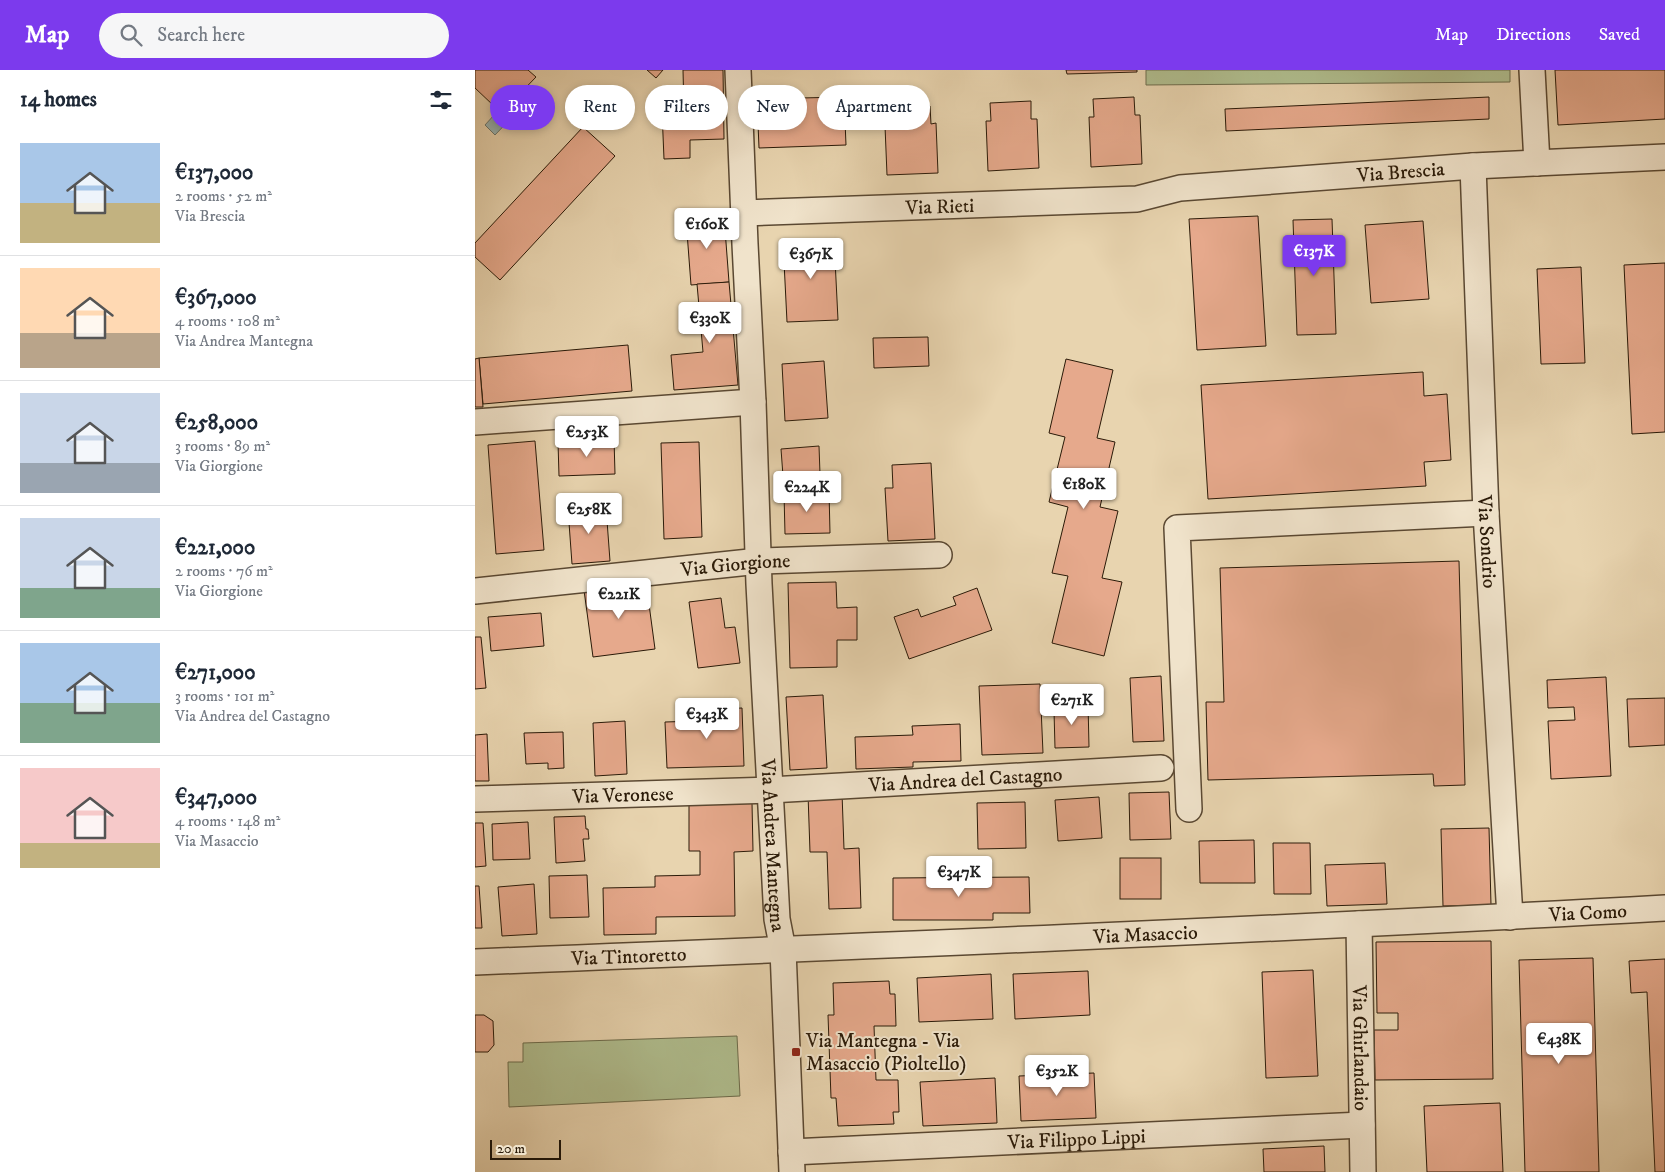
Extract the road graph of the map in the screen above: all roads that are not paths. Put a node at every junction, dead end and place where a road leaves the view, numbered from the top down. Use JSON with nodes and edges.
{"nodes":[{"id":1,"x":738,"y":70,"type":"edge"},
{"id":2,"x":1532,"y":70,"type":"edge"},
{"id":3,"x":1665,"y":157,"type":"edge"},
{"id":4,"x":1537,"y":163,"type":"junction"},
{"id":5,"x":1473,"y":166,"type":"junction"},
{"id":6,"x":1137,"y":199,"type":"joint"},
{"id":7,"x":744,"y":213,"type":"junction"},
{"id":8,"x":753,"y":402,"type":"junction"},
{"id":9,"x":475,"y":422,"type":"edge"},
{"id":10,"x":1486,"y":513,"type":"junction"},
{"id":11,"x":939,"y":555,"type":"dead end"},
{"id":12,"x":759,"y":561,"type":"junction"},
{"id":13,"x":475,"y":591,"type":"edge"},
{"id":14,"x":1161,"y":768,"type":"dead end"},
{"id":15,"x":770,"y":790,"type":"junction"},
{"id":16,"x":475,"y":799,"type":"edge"},
{"id":17,"x":1189,"y":809,"type":"dead end"},
{"id":18,"x":1665,"y":908,"type":"edge"},
{"id":19,"x":1510,"y":917,"type":"junction"},
{"id":20,"x":1359,"y":924,"type":"junction"},
{"id":21,"x":783,"y":950,"type":"junction"},
{"id":22,"x":475,"y":962,"type":"edge"},
{"id":23,"x":1362,"y":1125,"type":"junction"},
{"id":24,"x":792,"y":1162,"type":"edge"},
{"id":25,"x":1363,"y":1172,"type":"edge"}],
"edges":[{"from":1,"to":7,"type":"street","name":"Via Andrea Mantegna"},
{"from":2,"to":4,"type":"street"},
{"from":3,"to":4,"type":"street","name":"Via Brescia"},
{"from":4,"to":5,"type":"street","name":"Via Brescia"},
{"from":5,"to":6,"type":"street","name":"Via Brescia"},
{"from":5,"to":10,"type":"street","name":"Via Sondrio"},
{"from":6,"to":7,"type":"street","name":"Via Rieti"},
{"from":7,"to":8,"type":"street","name":"Via Andrea Mantegna"},
{"from":8,"to":9,"type":"street"},
{"from":8,"to":12,"type":"street","name":"Via Andrea Mantegna"},
{"from":10,"to":17,"type":"street"},
{"from":10,"to":19,"type":"street","name":"Via Sondrio"},
{"from":11,"to":12,"type":"street","name":"Via Giorgione"},
{"from":12,"to":13,"type":"street","name":"Via Giorgione"},
{"from":12,"to":15,"type":"street","name":"Via Andrea Mantegna"},
{"from":14,"to":15,"type":"street","name":"Via Andrea del Castagno"},
{"from":15,"to":16,"type":"street","name":"Via Veronese"},
{"from":15,"to":21,"type":"street","name":"Via Andrea Mantegna"},
{"from":18,"to":19,"type":"street","name":"Via Como"},
{"from":19,"to":20,"type":"street","name":"Via Masaccio"},
{"from":20,"to":21,"type":"street","name":"Via Masaccio"},
{"from":20,"to":23,"type":"street","name":"Via Ghirlandaio"},
{"from":21,"to":22,"type":"street","name":"Via Tintoretto"},
{"from":21,"to":24,"type":"street","name":"Via Andrea Mantegna"},
{"from":23,"to":24,"type":"street","name":"Via Filippo Lippi"},
{"from":23,"to":25,"type":"street","name":"Via Ghirlandaio"}]}
